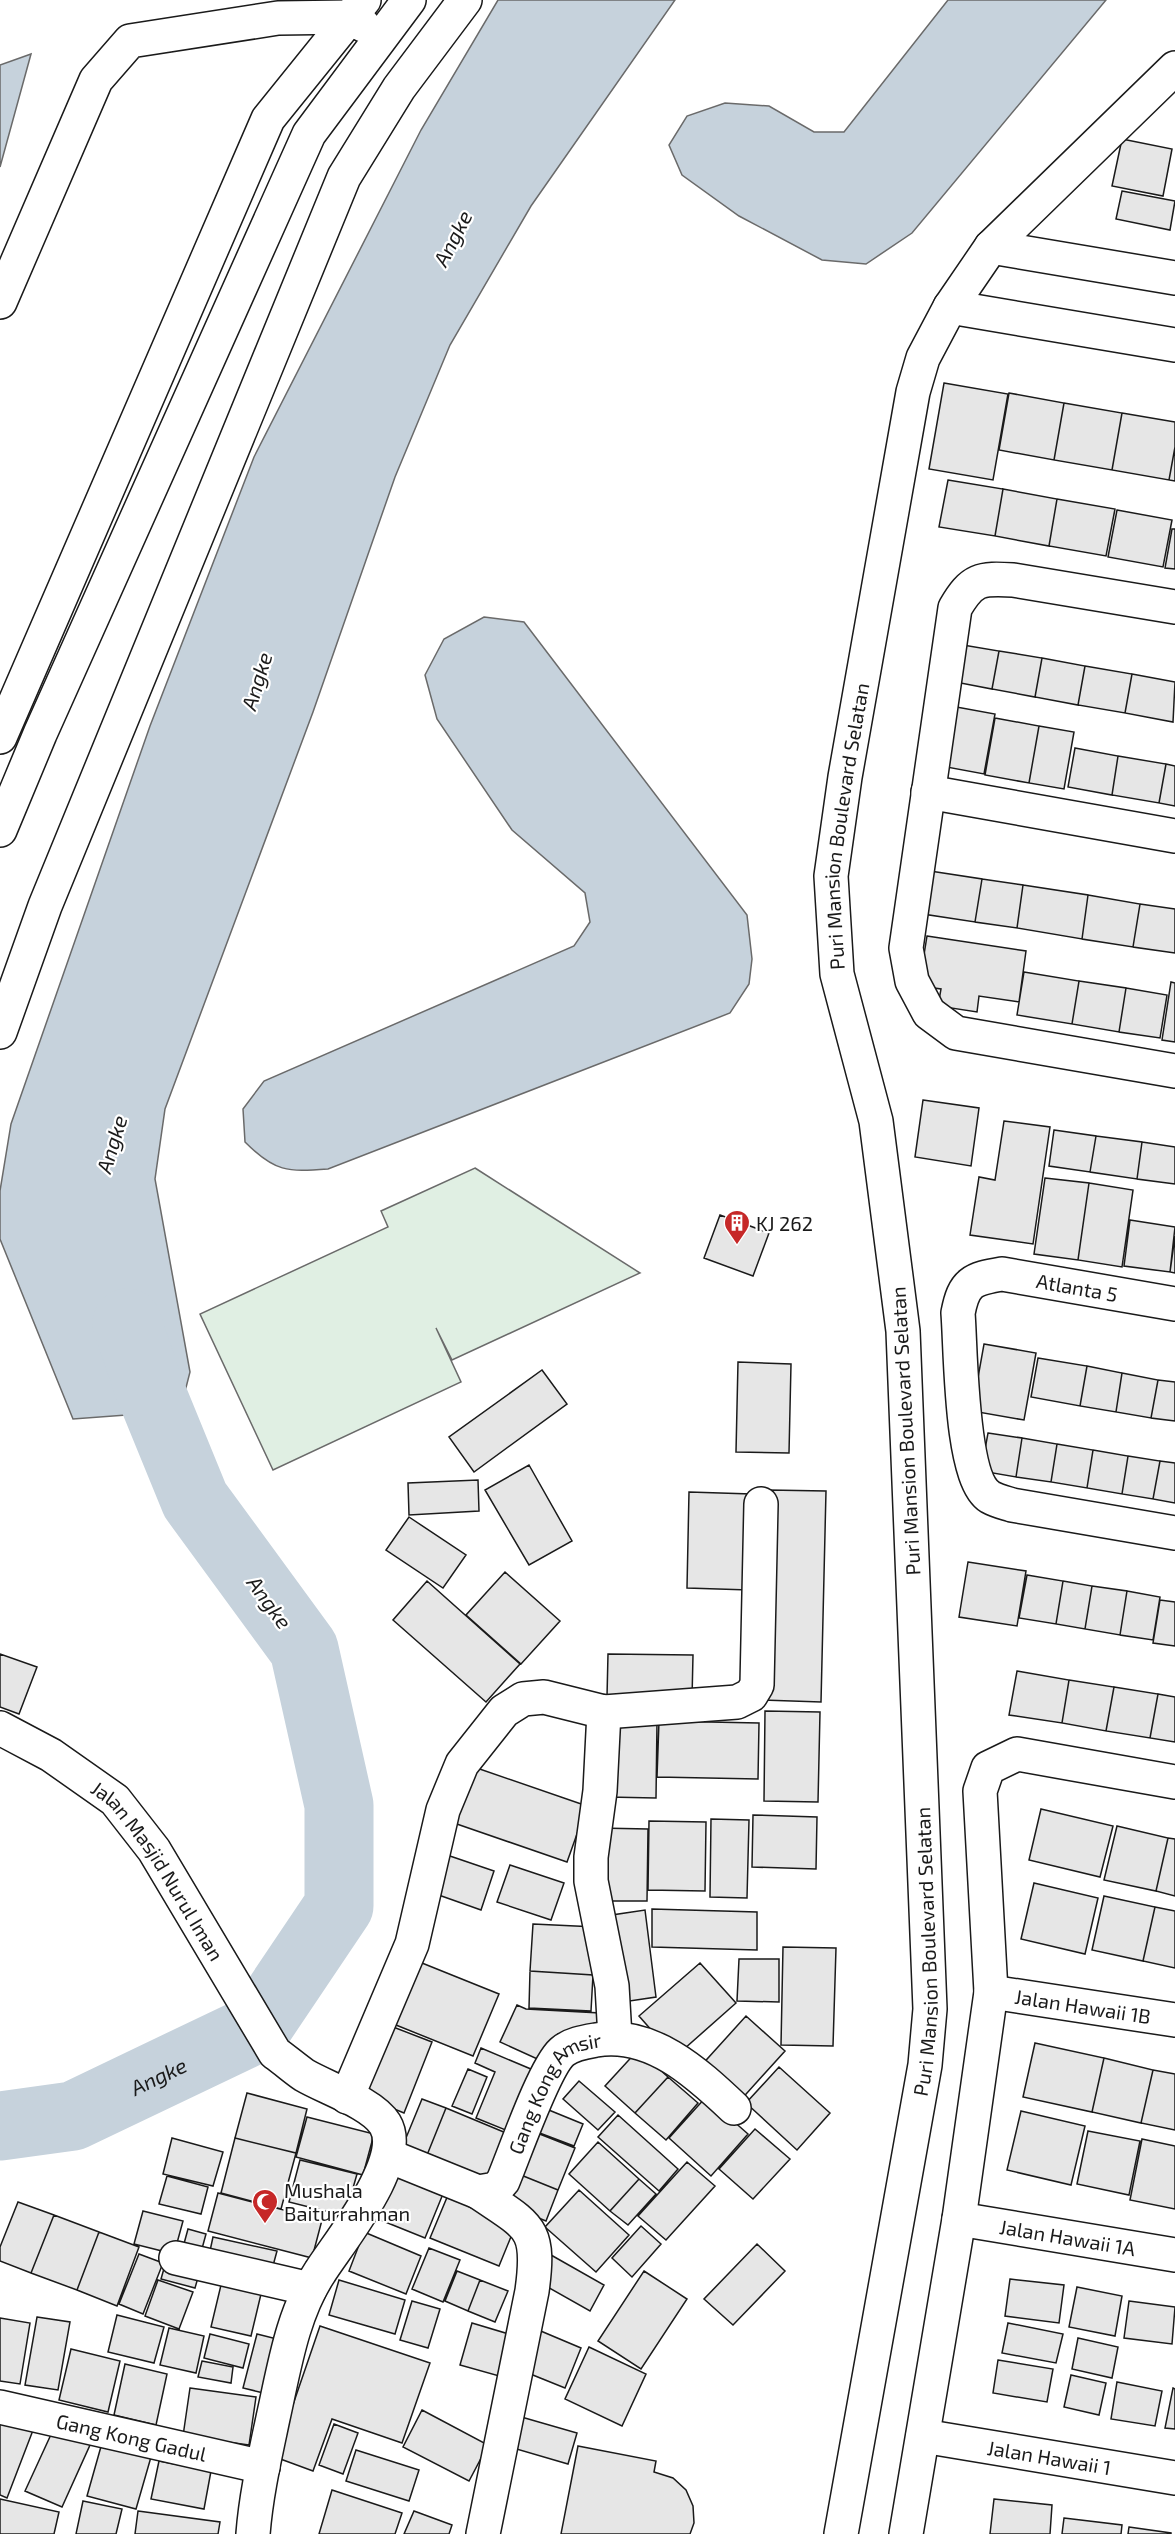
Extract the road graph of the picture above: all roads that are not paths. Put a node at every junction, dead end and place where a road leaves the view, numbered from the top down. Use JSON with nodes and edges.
{"nodes":[{"id":1,"x":409,"y":0,"type":"edge"},
{"id":2,"x":465,"y":0,"type":"edge"},
{"id":3,"x":357,"y":8,"type":"edge"},
{"id":4,"x":382,"y":38,"type":"junction"},
{"id":5,"x":1175,"y":68,"type":"edge"},
{"id":6,"x":992,"y":246,"type":"junction"},
{"id":7,"x":1175,"y":278,"type":"edge"},
{"id":8,"x":0,"y":302,"type":"edge"},
{"id":9,"x":950,"y":307,"type":"junction"},
{"id":10,"x":1175,"y":345,"type":"edge"},
{"id":11,"x":1175,"y":607,"type":"edge"},
{"id":12,"x":0,"y":736,"type":"edge"},
{"id":13,"x":928,"y":792,"type":"junction"},
{"id":14,"x":0,"y":830,"type":"edge"},
{"id":15,"x":1175,"y":836,"type":"edge"},
{"id":16,"x":0,"y":1032,"type":"edge"},
{"id":17,"x":1175,"y":1071,"type":"edge"},
{"id":18,"x":1175,"y":1304,"type":"edge"},
{"id":19,"x":761,"y":1504,"type":"dead end"},
{"id":20,"x":1175,"y":1533,"type":"edge"},
{"id":21,"x":603,"y":1712,"type":"junction"},
{"id":22,"x":0,"y":1728,"type":"edge"},
{"id":23,"x":1175,"y":1782,"type":"edge"},
{"id":24,"x":992,"y":1992,"type":"junction"},
{"id":25,"x":1175,"y":2020,"type":"edge"},
{"id":26,"x":615,"y":2037,"type":"junction"},
{"id":27,"x":347,"y":2097,"type":"junction"},
{"id":28,"x":734,"y":2108,"type":"dead end"},
{"id":29,"x":389,"y":2156,"type":"junction"},
{"id":30,"x":478,"y":2192,"type":"junction"},
{"id":31,"x":959,"y":2219,"type":"junction"},
{"id":32,"x":1175,"y":2255,"type":"edge"},
{"id":33,"x":176,"y":2258,"type":"dead end"},
{"id":34,"x":310,"y":2289,"type":"junction"},
{"id":35,"x":0,"y":2407,"type":"edge"},
{"id":36,"x":923,"y":2436,"type":"junction"},
{"id":37,"x":262,"y":2468,"type":"junction"},
{"id":38,"x":1175,"y":2478,"type":"edge"},
{"id":39,"x":253,"y":2534,"type":"edge"},
{"id":40,"x":483,"y":2534,"type":"edge"},
{"id":41,"x":841,"y":2534,"type":"edge"},
{"id":42,"x":906,"y":2534,"type":"edge"}],
"edges":[{"from":1,"to":4,"type":"street"},
{"from":2,"to":16,"type":"street"},
{"from":3,"to":4,"type":"street"},
{"from":3,"to":8,"type":"street"},
{"from":3,"to":12,"type":"street"},
{"from":4,"to":14,"type":"street"},
{"from":5,"to":6,"type":"street","name":"Puri Mansion Boulevard Selatan"},
{"from":6,"to":7,"type":"street"},
{"from":6,"to":9,"type":"street","name":"Puri Mansion Boulevard Selatan"},
{"from":9,"to":10,"type":"street"},
{"from":9,"to":41,"type":"street","name":"Puri Mansion Boulevard Selatan"},
{"from":11,"to":13,"type":"street"},
{"from":13,"to":15,"type":"street"},
{"from":13,"to":17,"type":"street"},
{"from":18,"to":20,"type":"street","name":"Atlanta 5"},
{"from":19,"to":21,"type":"street"},
{"from":21,"to":26,"type":"street"},
{"from":21,"to":27,"type":"street"},
{"from":22,"to":27,"type":"street","name":"Jalan Masjid Nurul Iman"},
{"from":23,"to":24,"type":"street"},
{"from":24,"to":25,"type":"street","name":"Jalan Hawaii 1B"},
{"from":24,"to":31,"type":"street"},
{"from":26,"to":28,"type":"street","name":"Gang Kong Amsir"},
{"from":26,"to":30,"type":"street","name":"Gang Kong Amsir"},
{"from":27,"to":29,"type":"street"},
{"from":29,"to":30,"type":"street"},
{"from":29,"to":34,"type":"street"},
{"from":30,"to":40,"type":"street"},
{"from":31,"to":32,"type":"street","name":"Jalan Hawaii 1A"},
{"from":31,"to":36,"type":"street"},
{"from":33,"to":34,"type":"street"},
{"from":34,"to":37,"type":"street"},
{"from":35,"to":37,"type":"street","name":"Gang Kong Gadul"},
{"from":36,"to":38,"type":"street","name":"Jalan Hawaii 1"},
{"from":36,"to":42,"type":"street"},
{"from":37,"to":39,"type":"street"}]}
